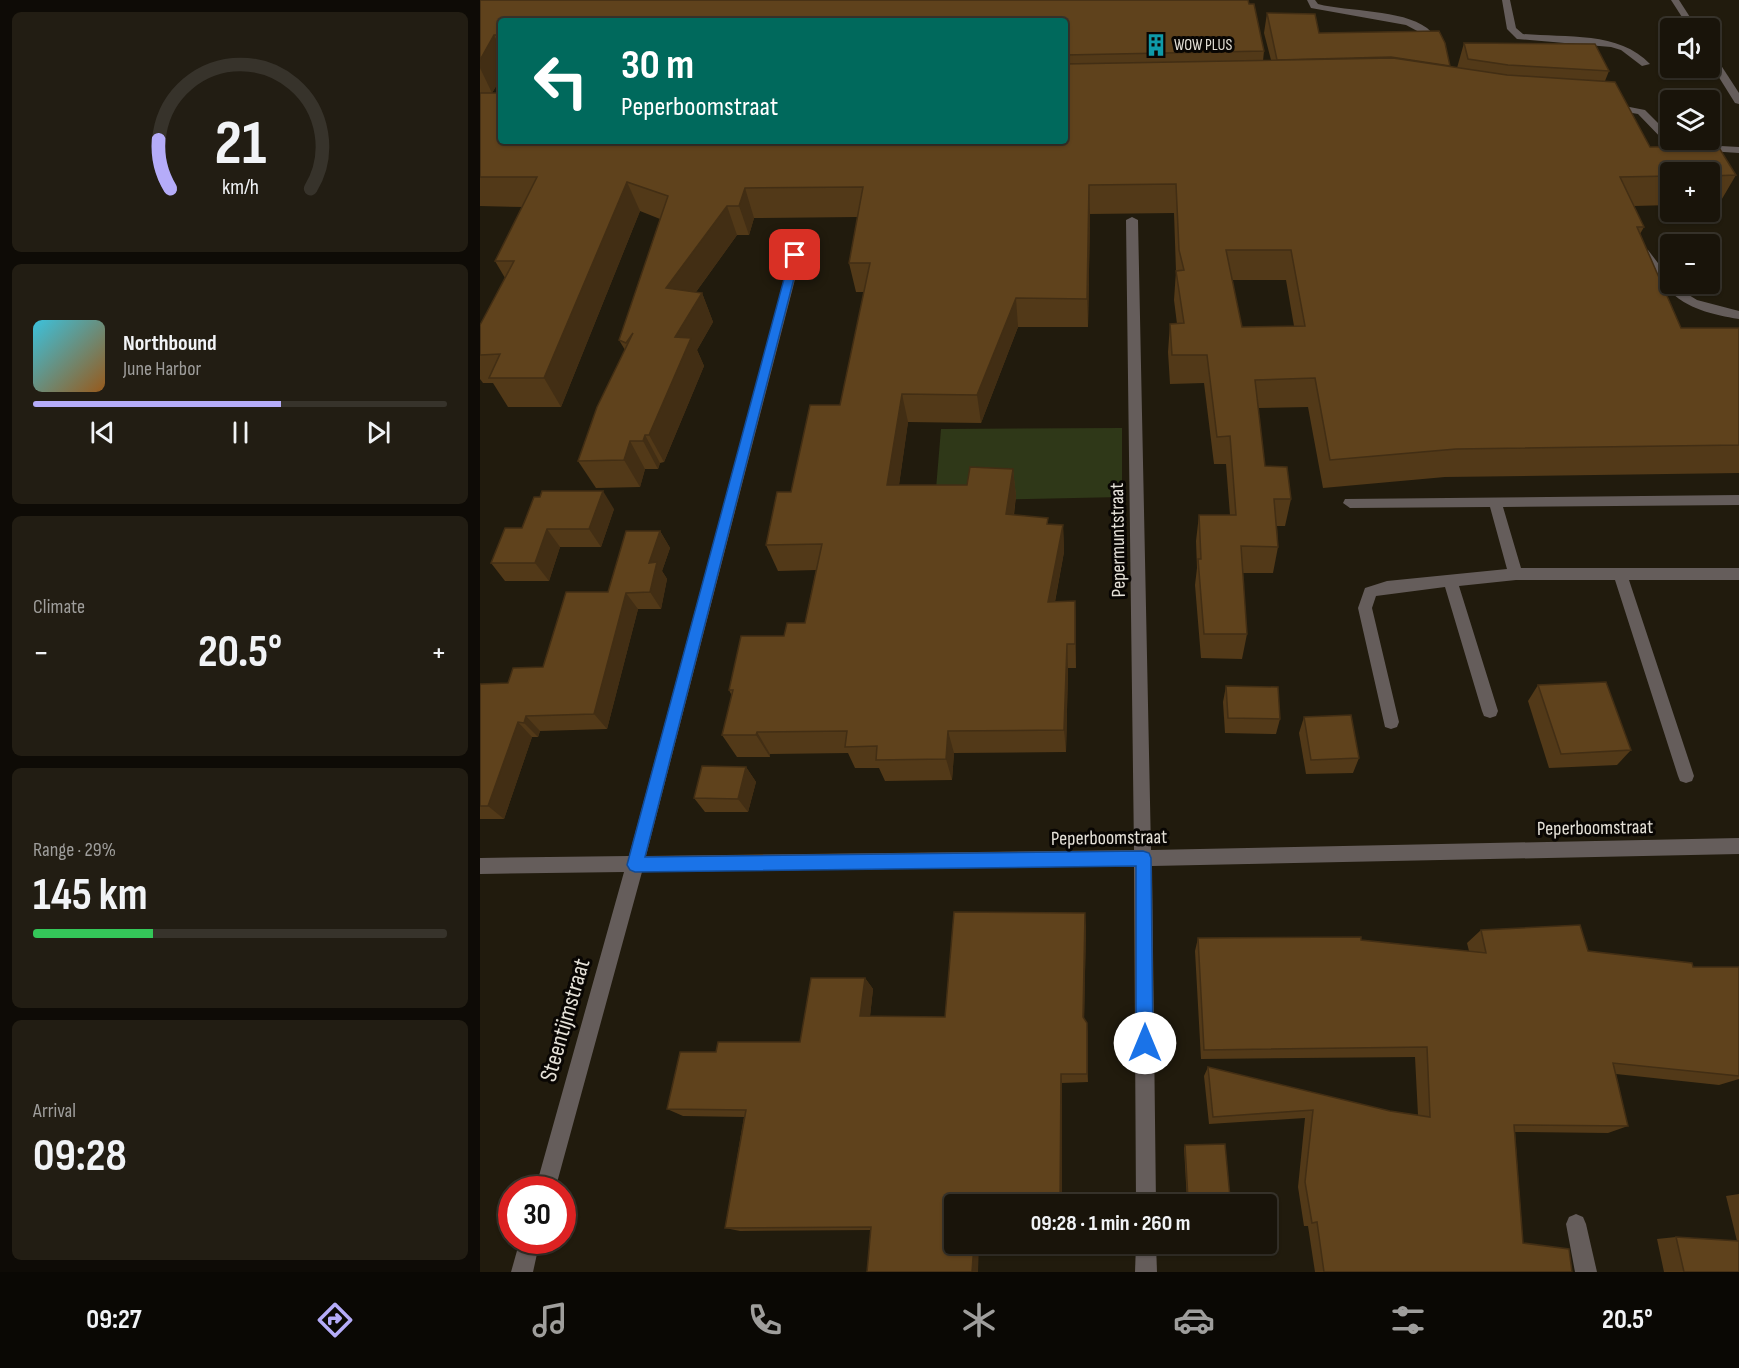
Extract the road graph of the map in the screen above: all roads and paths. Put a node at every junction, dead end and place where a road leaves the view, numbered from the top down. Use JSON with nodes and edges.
{"nodes":[{"id":1,"x":1311,"y":0,"type":"edge"},
{"id":2,"x":1506,"y":0,"type":"edge"},
{"id":3,"x":1675,"y":0,"type":"edge"},
{"id":4,"x":1687,"y":18,"type":"edge"},
{"id":5,"x":1444,"y":58,"type":"edge"},
{"id":6,"x":1645,"y":64,"type":"dead end"},
{"id":7,"x":1720,"y":71,"type":"edge"},
{"id":8,"x":1739,"y":100,"type":"edge"},
{"id":9,"x":1602,"y":105,"type":"edge"},
{"id":10,"x":1739,"y":150,"type":"edge"},
{"id":11,"x":1132,"y":220,"type":"dead end"},
{"id":12,"x":801,"y":232,"type":"dead end"},
{"id":13,"x":1643,"y":252,"type":"edge"},
{"id":14,"x":1739,"y":315,"type":"edge"},
{"id":15,"x":1739,"y":500,"type":"edge"},
{"id":16,"x":1495,"y":502,"type":"junction"},
{"id":17,"x":1350,"y":503,"type":"dead end"},
{"id":18,"x":1516,"y":574,"type":"junction"},
{"id":19,"x":1620,"y":574,"type":"junction"},
{"id":20,"x":1739,"y":574,"type":"edge"},
{"id":21,"x":1450,"y":581,"type":"junction"},
{"id":22,"x":1490,"y":711,"type":"dead end"},
{"id":23,"x":1391,"y":722,"type":"dead end"},
{"id":24,"x":1686,"y":776,"type":"dead end"},
{"id":25,"x":1739,"y":846,"type":"edge"},
{"id":26,"x":1143,"y":858,"type":"junction"},
{"id":27,"x":635,"y":865,"type":"junction"},
{"id":28,"x":480,"y":866,"type":"edge"},
{"id":29,"x":548,"y":1176,"type":"edge"},
{"id":30,"x":1146,"y":1194,"type":"edge"},
{"id":31,"x":1576,"y":1224,"type":"dead end"},
{"id":32,"x":526,"y":1254,"type":"edge"},
{"id":33,"x":1146,"y":1254,"type":"edge"},
{"id":34,"x":522,"y":1272,"type":"edge"},
{"id":35,"x":1146,"y":1272,"type":"edge"},
{"id":36,"x":1586,"y":1272,"type":"edge"}],
"edges":[{"from":1,"to":5,"type":"street"},
{"from":2,"to":6,"type":"street"},
{"from":3,"to":4,"type":"street"},
{"from":7,"to":8,"type":"street"},
{"from":9,"to":10,"type":"street"},
{"from":11,"to":26,"type":"street","name":"Pepermuntstraat"},
{"from":12,"to":27,"type":"street","name":"Steentijmstraat"},
{"from":13,"to":14,"type":"street"},
{"from":15,"to":16,"type":"street"},
{"from":16,"to":17,"type":"street"},
{"from":16,"to":18,"type":"street"},
{"from":18,"to":19,"type":"street"},
{"from":18,"to":21,"type":"street"},
{"from":19,"to":20,"type":"street"},
{"from":19,"to":24,"type":"street"},
{"from":21,"to":22,"type":"street"},
{"from":21,"to":23,"type":"street"},
{"from":25,"to":26,"type":"street","name":"Peperboomstraat"},
{"from":26,"to":27,"type":"street","name":"Peperboomstraat"},
{"from":26,"to":30,"type":"street","name":"Pepermuntstraat"},
{"from":27,"to":28,"type":"street","name":"Peperboomstraat"},
{"from":27,"to":29,"type":"street","name":"Steentijmstraat"},
{"from":31,"to":36,"type":"street"},
{"from":32,"to":34,"type":"street"},
{"from":33,"to":35,"type":"street"}]}
